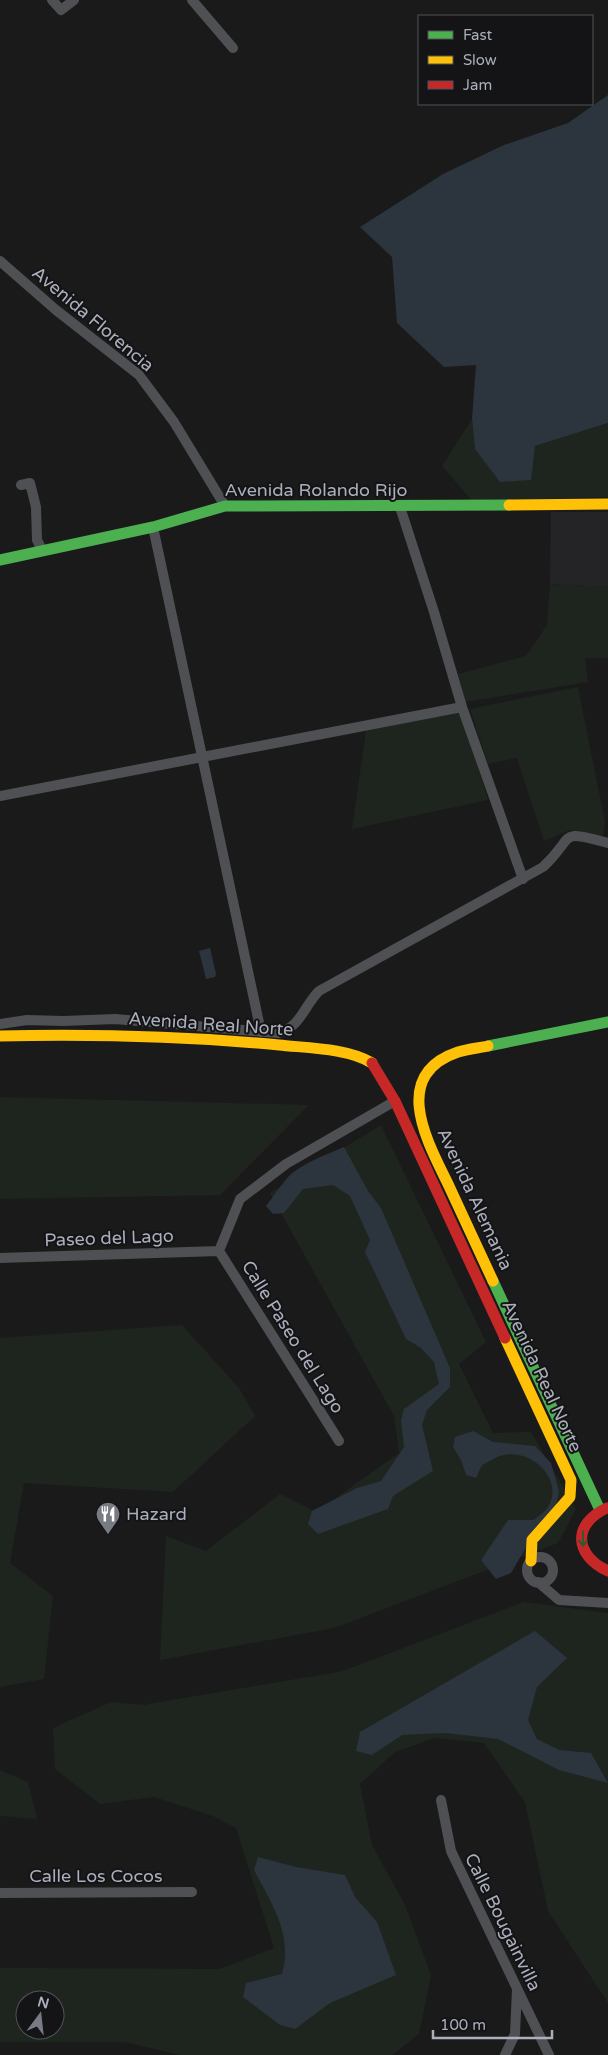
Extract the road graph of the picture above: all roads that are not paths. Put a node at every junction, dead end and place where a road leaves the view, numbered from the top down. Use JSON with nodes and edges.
{"nodes":[{"id":1,"x":52,"y":0,"type":"edge"},
{"id":2,"x":74,"y":0,"type":"edge"},
{"id":3,"x":192,"y":0,"type":"edge"},
{"id":4,"x":233,"y":48,"type":"dead end"},
{"id":5,"x":0,"y":261,"type":"edge"},
{"id":6,"x":21,"y":485,"type":"dead end"},
{"id":7,"x":608,"y":504,"type":"edge"},
{"id":8,"x":225,"y":506,"type":"junction"},
{"id":9,"x":400,"y":507,"type":"junction"},
{"id":10,"x":153,"y":527,"type":"junction"},
{"id":11,"x":42,"y":550,"type":"junction"},
{"id":12,"x":0,"y":560,"type":"edge"},
{"id":13,"x":462,"y":707,"type":"junction"},
{"id":14,"x":201,"y":758,"type":"junction"},
{"id":15,"x":0,"y":796,"type":"edge"},
{"id":16,"x":608,"y":843,"type":"edge"},
{"id":17,"x":524,"y":879,"type":"junction"},
{"id":18,"x":608,"y":1022,"type":"edge"},
{"id":19,"x":0,"y":1024,"type":"edge"},
{"id":20,"x":261,"y":1032,"type":"junction"},
{"id":21,"x":0,"y":1036,"type":"edge"},
{"id":22,"x":395,"y":1101,"type":"junction"},
{"id":23,"x":219,"y":1251,"type":"junction"},
{"id":24,"x":0,"y":1258,"type":"edge"},
{"id":25,"x":339,"y":1441,"type":"dead end"},
{"id":26,"x":604,"y":1509,"type":"edge"},
{"id":27,"x":534,"y":1556,"type":"junction"},
{"id":28,"x":608,"y":1571,"type":"edge"},
{"id":29,"x":543,"y":1581,"type":"junction"},
{"id":30,"x":608,"y":1603,"type":"edge"},
{"id":31,"x":441,"y":1800,"type":"dead end"},
{"id":32,"x":192,"y":1892,"type":"dead end"},
{"id":33,"x":0,"y":1893,"type":"edge"},
{"id":34,"x":517,"y":1988,"type":"junction"},
{"id":35,"x":505,"y":2055,"type":"edge"},
{"id":36,"x":549,"y":2055,"type":"edge"}],
"edges":[{"from":1,"to":2,"type":"street"},
{"from":3,"to":4,"type":"street"},
{"from":5,"to":8,"type":"street","name":"Avenida Florencia"},
{"from":6,"to":11,"type":"street"},
{"from":7,"to":9,"type":"street","name":"Avenida Rolando Rijo"},
{"from":8,"to":9,"type":"street","name":"Avenida Rolando Rijo"},
{"from":8,"to":10,"type":"street","name":"Avenida Rolando Rijo"},
{"from":9,"to":13,"type":"street"},
{"from":10,"to":11,"type":"street","name":"Avenida Rolando Rijo"},
{"from":10,"to":14,"type":"street"},
{"from":11,"to":12,"type":"street","name":"Avenida Rolando Rijo"},
{"from":13,"to":14,"type":"street"},
{"from":13,"to":17,"type":"street"},
{"from":14,"to":15,"type":"street"},
{"from":14,"to":20,"type":"street"},
{"from":16,"to":17,"type":"street"},
{"from":17,"to":20,"type":"street"},
{"from":18,"to":26,"type":"street","name":"Avenida Alemania"},
{"from":19,"to":20,"type":"street"},
{"from":21,"to":22,"type":"street","name":"Avenida Real Norte"},
{"from":22,"to":23,"type":"street"},
{"from":22,"to":27,"type":"street","name":"Avenida Real Norte"},
{"from":23,"to":24,"type":"street","name":"Paseo del Lago"},
{"from":23,"to":25,"type":"street","name":"Calle Paseo del Lago"},
{"from":26,"to":28,"type":"street","one_way":true},
{"from":27,"to":29,"type":"street"},
{"from":27,"to":29,"type":"street"},
{"from":29,"to":30,"type":"street"},
{"from":31,"to":34,"type":"street","name":"Calle Bougainvilla"},
{"from":32,"to":33,"type":"street","name":"Calle Los Cocos"},
{"from":34,"to":35,"type":"street"},
{"from":34,"to":36,"type":"street","name":"Calle Bougainvilla"}]}
